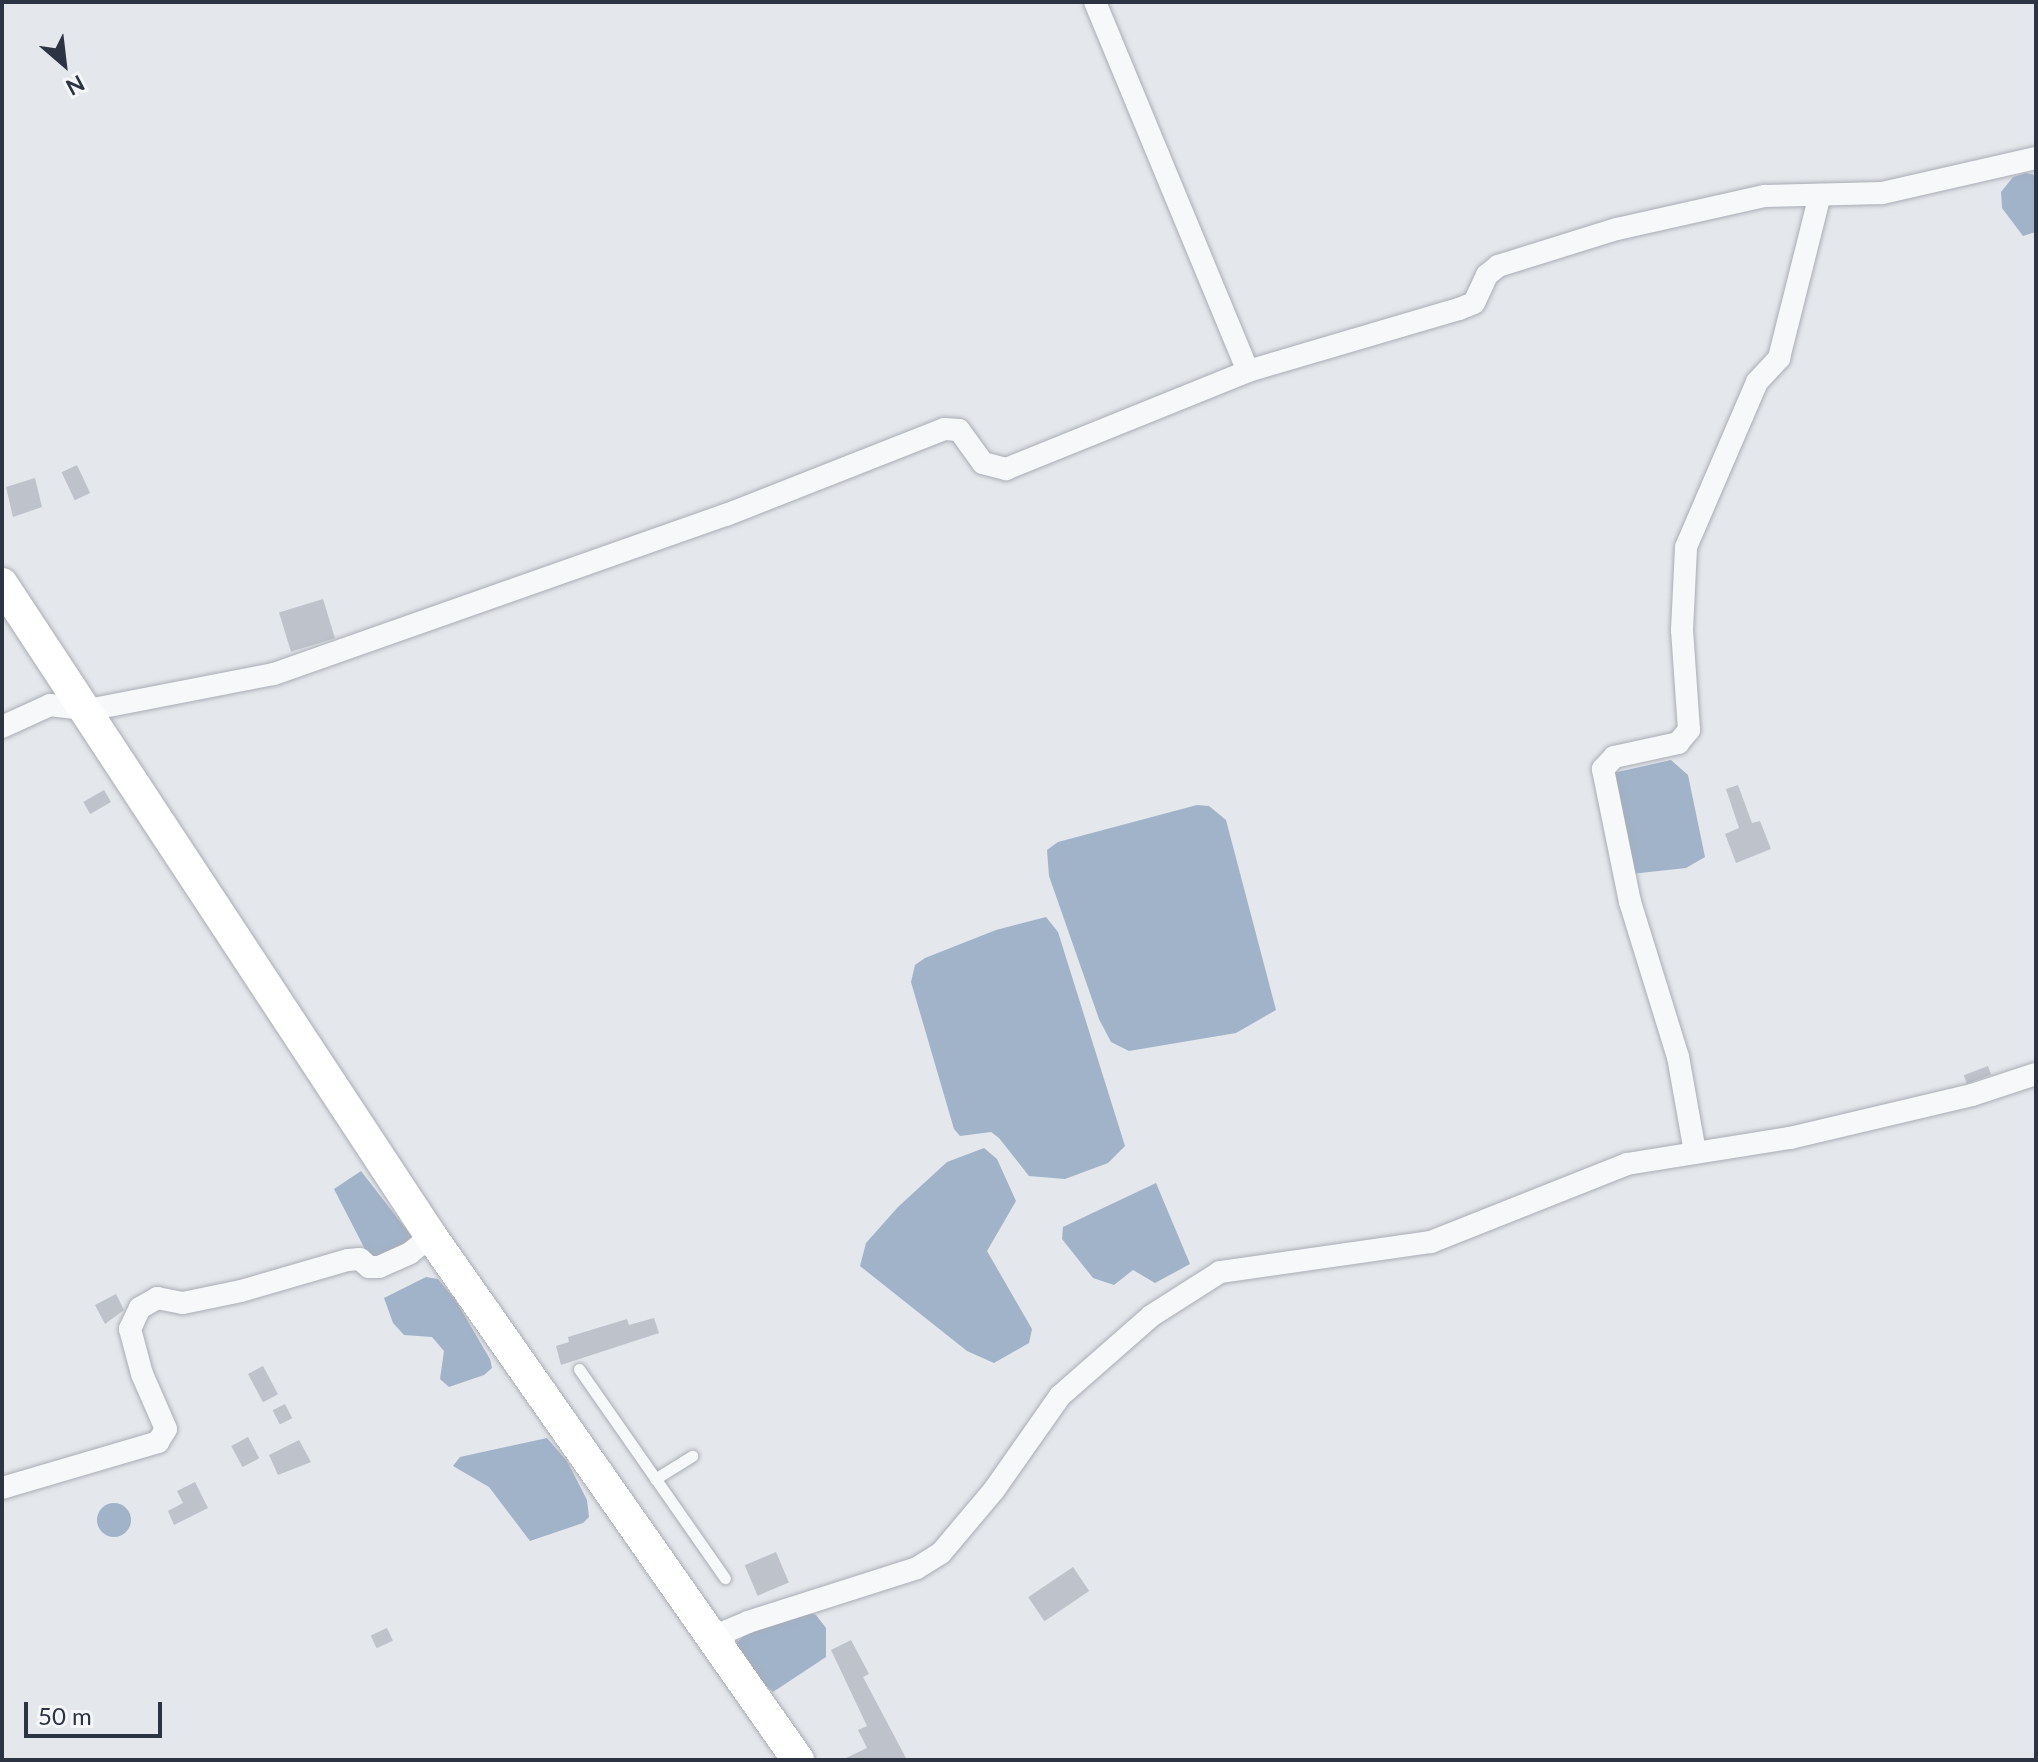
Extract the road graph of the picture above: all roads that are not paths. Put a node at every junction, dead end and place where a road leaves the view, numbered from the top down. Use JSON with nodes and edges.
{"nodes":[{"id":1,"x":1095,"y":2,"type":"edge"},
{"id":2,"x":2036,"y":158,"type":"edge"},
{"id":3,"x":1820,"y":195,"type":"junction"},
{"id":4,"x":1248,"y":371,"type":"junction"},
{"id":5,"x":2,"y":584,"type":"edge"},
{"id":6,"x":88,"y":710,"type":"junction"},
{"id":7,"x":2,"y":727,"type":"edge"},
{"id":8,"x":2036,"y":1074,"type":"edge"},
{"id":9,"x":1695,"y":1152,"type":"junction"},
{"id":10,"x":431,"y":1236,"type":"junction"},
{"id":11,"x":579,"y":1369,"type":"dead end"},
{"id":12,"x":692,"y":1456,"type":"dead end"},
{"id":13,"x":655,"y":1479,"type":"junction"},
{"id":14,"x":2,"y":1488,"type":"edge"},
{"id":15,"x":725,"y":1578,"type":"dead end"},
{"id":16,"x":721,"y":1644,"type":"junction"},
{"id":17,"x":798,"y":1760,"type":"edge"}],
"edges":[{"from":1,"to":4,"type":"street"},
{"from":2,"to":3,"type":"street"},
{"from":3,"to":4,"type":"street"},
{"from":3,"to":9,"type":"street"},
{"from":4,"to":6,"type":"street"},
{"from":5,"to":6,"type":"main road"},
{"from":6,"to":7,"type":"street"},
{"from":6,"to":10,"type":"main road"},
{"from":8,"to":9,"type":"street"},
{"from":9,"to":16,"type":"street"},
{"from":10,"to":14,"type":"street"},
{"from":10,"to":16,"type":"main road"},
{"from":11,"to":13,"type":"lane"},
{"from":12,"to":13,"type":"lane"},
{"from":13,"to":15,"type":"lane"},
{"from":16,"to":17,"type":"main road"}]}
